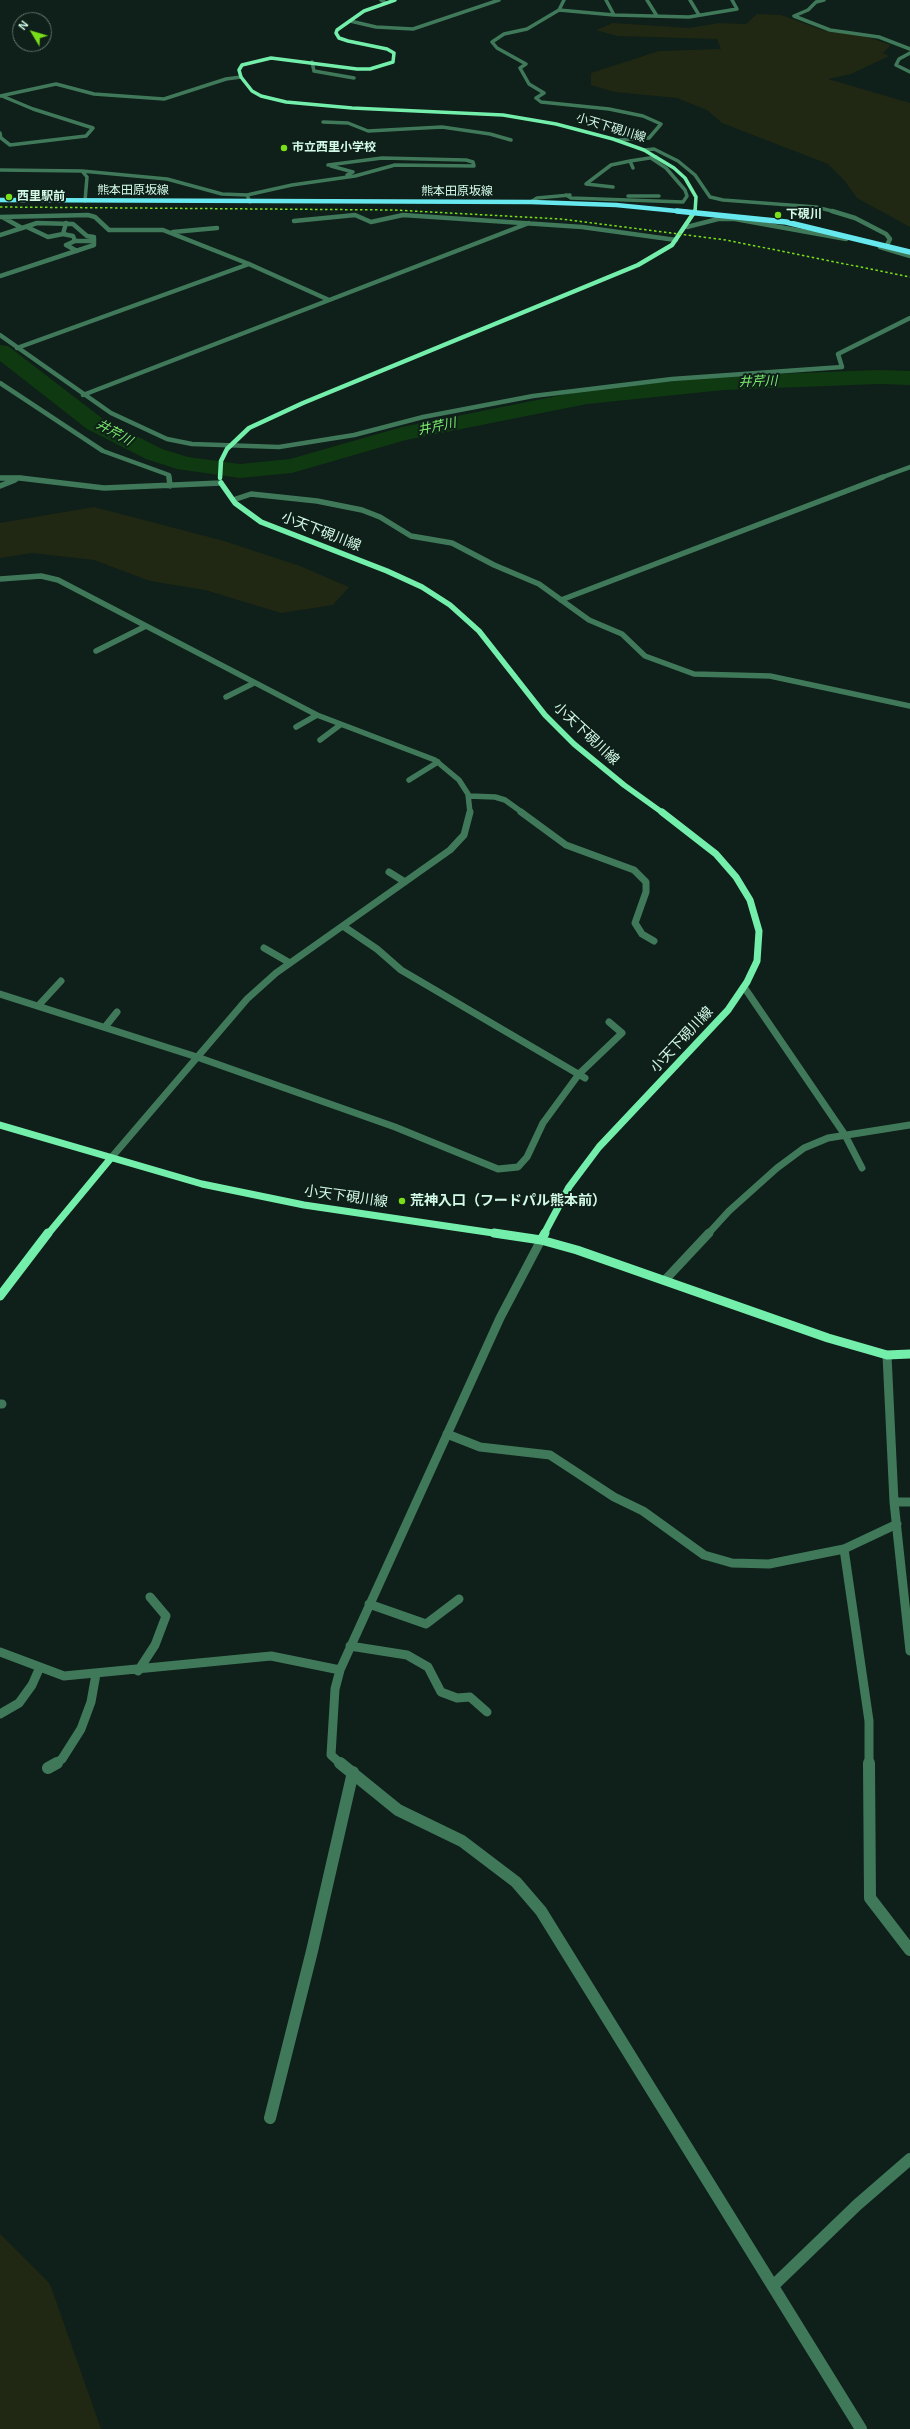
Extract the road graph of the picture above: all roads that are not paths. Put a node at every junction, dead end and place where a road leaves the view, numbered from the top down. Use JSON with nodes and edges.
{"nodes":[{"id":1,"x":381,"y":0,"type":"edge"},
{"id":2,"x":395,"y":0,"type":"edge"},
{"id":3,"x":499,"y":0,"type":"edge"},
{"id":4,"x":564,"y":0,"type":"edge"},
{"id":5,"x":606,"y":0,"type":"edge"},
{"id":6,"x":647,"y":0,"type":"edge"},
{"id":7,"x":690,"y":0,"type":"edge"},
{"id":8,"x":732,"y":0,"type":"edge"},
{"id":9,"x":824,"y":0,"type":"edge"},
{"id":10,"x":386,"y":2,"type":"junction"},
{"id":11,"x":559,"y":10,"type":"junction"},
{"id":12,"x":614,"y":14,"type":"junction"},
{"id":13,"x":699,"y":15,"type":"junction"},
{"id":14,"x":657,"y":16,"type":"junction"},
{"id":15,"x":350,"y":21,"type":"junction"},
{"id":16,"x":910,"y":49,"type":"edge"},
{"id":17,"x":910,"y":53,"type":"edge"},
{"id":18,"x":312,"y":62,"type":"junction"},
{"id":19,"x":910,"y":72,"type":"edge"},
{"id":20,"x":241,"y":77,"type":"junction"},
{"id":21,"x":354,"y":78,"type":"dead end"},
{"id":22,"x":1,"y":96,"type":"edge"},
{"id":23,"x":323,"y":122,"type":"dead end"},
{"id":24,"x":0,"y":133,"type":"edge"},
{"id":25,"x":511,"y":140,"type":"dead end"},
{"id":26,"x":618,"y":140,"type":"junction"},
{"id":27,"x":644,"y":150,"type":"junction"},
{"id":28,"x":657,"y":157,"type":"junction"},
{"id":29,"x":651,"y":158,"type":"junction"},
{"id":30,"x":630,"y":161,"type":"junction"},
{"id":31,"x":633,"y":168,"type":"dead end"},
{"id":32,"x":0,"y":170,"type":"edge"},
{"id":33,"x":82,"y":171,"type":"junction"},
{"id":34,"x":342,"y":177,"type":"junction"},
{"id":35,"x":613,"y":187,"type":"dead end"},
{"id":36,"x":247,"y":195,"type":"junction"},
{"id":37,"x":566,"y":195,"type":"junction"},
{"id":38,"x":659,"y":196,"type":"dead end"},
{"id":39,"x":0,"y":200,"type":"edge"},
{"id":40,"x":85,"y":201,"type":"junction"},
{"id":41,"x":250,"y":202,"type":"junction"},
{"id":42,"x":531,"y":202,"type":"junction"},
{"id":43,"x":696,"y":212,"type":"junction"},
{"id":44,"x":2,"y":218,"type":"edge"},
{"id":45,"x":0,"y":221,"type":"edge"},
{"id":46,"x":294,"y":221,"type":"dead end"},
{"id":47,"x":66,"y":223,"type":"junction"},
{"id":48,"x":529,"y":223,"type":"junction"},
{"id":49,"x":687,"y":226,"type":"junction"},
{"id":50,"x":25,"y":227,"type":"junction"},
{"id":51,"x":217,"y":228,"type":"dead end"},
{"id":52,"x":170,"y":232,"type":"junction"},
{"id":53,"x":63,"y":234,"type":"junction"},
{"id":54,"x":0,"y":235,"type":"edge"},
{"id":55,"x":48,"y":236,"type":"junction"},
{"id":56,"x":676,"y":240,"type":"junction"},
{"id":57,"x":75,"y":241,"type":"junction"},
{"id":58,"x":94,"y":241,"type":"junction"},
{"id":59,"x":66,"y":245,"type":"junction"},
{"id":60,"x":887,"y":245,"type":"junction"},
{"id":61,"x":77,"y":250,"type":"junction"},
{"id":62,"x":910,"y":252,"type":"edge"},
{"id":63,"x":910,"y":256,"type":"edge"},
{"id":64,"x":249,"y":264,"type":"junction"},
{"id":65,"x":0,"y":276,"type":"edge"},
{"id":66,"x":329,"y":300,"type":"junction"},
{"id":67,"x":910,"y":318,"type":"edge"},
{"id":68,"x":0,"y":335,"type":"edge"},
{"id":69,"x":17,"y":348,"type":"junction"},
{"id":70,"x":0,"y":383,"type":"edge"},
{"id":71,"x":84,"y":395,"type":"junction"},
{"id":72,"x":228,"y":447,"type":"junction"},
{"id":73,"x":910,"y":467,"type":"edge"},
{"id":74,"x":0,"y":478,"type":"edge"},
{"id":75,"x":20,"y":478,"type":"junction"},
{"id":76,"x":220,"y":478,"type":"junction"},
{"id":77,"x":0,"y":486,"type":"edge"},
{"id":78,"x":170,"y":486,"type":"junction"},
{"id":79,"x":233,"y":500,"type":"junction"},
{"id":80,"x":0,"y":579,"type":"edge"},
{"id":81,"x":561,"y":600,"type":"junction"},
{"id":82,"x":146,"y":626,"type":"junction"},
{"id":83,"x":96,"y":651,"type":"dead end"},
{"id":84,"x":254,"y":683,"type":"junction"},
{"id":85,"x":226,"y":697,"type":"dead end"},
{"id":86,"x":910,"y":706,"type":"edge"},
{"id":87,"x":317,"y":715,"type":"junction"},
{"id":88,"x":340,"y":725,"type":"junction"},
{"id":89,"x":296,"y":727,"type":"dead end"},
{"id":90,"x":320,"y":740,"type":"dead end"},
{"id":91,"x":438,"y":762,"type":"junction"},
{"id":92,"x":409,"y":780,"type":"dead end"},
{"id":93,"x":469,"y":796,"type":"junction"},
{"id":94,"x":389,"y":872,"type":"dead end"},
{"id":95,"x":405,"y":882,"type":"junction"},
{"id":96,"x":343,"y":926,"type":"junction"},
{"id":97,"x":654,"y":941,"type":"dead end"},
{"id":98,"x":264,"y":948,"type":"dead end"},
{"id":99,"x":290,"y":963,"type":"junction"},
{"id":100,"x":62,"y":981,"type":"dead end"},
{"id":101,"x":744,"y":987,"type":"junction"},
{"id":102,"x":0,"y":994,"type":"edge"},
{"id":103,"x":38,"y":1006,"type":"junction"},
{"id":104,"x":117,"y":1012,"type":"dead end"},
{"id":105,"x":608,"y":1022,"type":"dead end"},
{"id":106,"x":105,"y":1027,"type":"junction"},
{"id":107,"x":196,"y":1057,"type":"junction"},
{"id":108,"x":582,"y":1076,"type":"junction"},
{"id":109,"x":910,"y":1124,"type":"edge"},
{"id":110,"x":0,"y":1125,"type":"edge"},
{"id":111,"x":845,"y":1135,"type":"junction"},
{"id":112,"x":111,"y":1158,"type":"junction"},
{"id":113,"x":862,"y":1168,"type":"dead end"},
{"id":114,"x":541,"y":1240,"type":"junction"},
{"id":115,"x":665,"y":1280,"type":"junction"},
{"id":116,"x":0,"y":1296,"type":"edge"},
{"id":117,"x":910,"y":1354,"type":"edge"},
{"id":118,"x":887,"y":1355,"type":"junction"},
{"id":119,"x":447,"y":1434,"type":"junction"},
{"id":120,"x":894,"y":1502,"type":"junction"},
{"id":121,"x":910,"y":1502,"type":"edge"},
{"id":122,"x":897,"y":1524,"type":"junction"},
{"id":123,"x":844,"y":1549,"type":"junction"},
{"id":124,"x":150,"y":1597,"type":"dead end"},
{"id":125,"x":459,"y":1599,"type":"dead end"},
{"id":126,"x":370,"y":1604,"type":"junction"},
{"id":127,"x":350,"y":1646,"type":"junction"},
{"id":128,"x":910,"y":1651,"type":"edge"},
{"id":129,"x":0,"y":1652,"type":"edge"},
{"id":130,"x":40,"y":1667,"type":"junction"},
{"id":131,"x":340,"y":1670,"type":"junction"},
{"id":132,"x":138,"y":1671,"type":"junction"},
{"id":133,"x":96,"y":1674,"type":"junction"},
{"id":134,"x":487,"y":1712,"type":"dead end"},
{"id":135,"x":0,"y":1714,"type":"edge"},
{"id":136,"x":48,"y":1768,"type":"dead end"},
{"id":137,"x":353,"y":1772,"type":"junction"},
{"id":138,"x":910,"y":1950,"type":"edge"},
{"id":139,"x":270,"y":2118,"type":"dead end"},
{"id":140,"x":910,"y":2159,"type":"edge"},
{"id":141,"x":773,"y":2286,"type":"junction"},
{"id":142,"x":861,"y":2429,"type":"edge"}],
"edges":[{"from":1,"to":10,"type":"street"},
{"from":2,"to":10,"type":"main road"},
{"from":3,"to":15,"type":"street"},
{"from":4,"to":11,"type":"street"},
{"from":5,"to":12,"type":"street"},
{"from":6,"to":14,"type":"street"},
{"from":7,"to":13,"type":"street"},
{"from":8,"to":13,"type":"street"},
{"from":9,"to":16,"type":"street"},
{"from":10,"to":15,"type":"main road"},
{"from":11,"to":12,"type":"street"},
{"from":11,"to":26,"type":"street"},
{"from":12,"to":14,"type":"street"},
{"from":13,"to":14,"type":"street"},
{"from":15,"to":18,"type":"main road"},
{"from":17,"to":19,"type":"street"},
{"from":18,"to":20,"type":"main road"},
{"from":18,"to":21,"type":"street"},
{"from":20,"to":22,"type":"street"},
{"from":20,"to":26,"type":"main road","name":"小天下硯川線"},
{"from":22,"to":24,"type":"street"},
{"from":23,"to":25,"type":"street"},
{"from":26,"to":27,"type":"main road","name":"小天下硯川線"},
{"from":27,"to":28,"type":"main road","name":"小天下硯川線"},
{"from":27,"to":60,"type":"street"},
{"from":28,"to":29,"type":"street"},
{"from":28,"to":43,"type":"main road","name":"小天下硯川線"},
{"from":29,"to":30,"type":"street"},
{"from":29,"to":37,"type":"street"},
{"from":30,"to":31,"type":"street"},
{"from":30,"to":35,"type":"street"},
{"from":32,"to":33,"type":"street"},
{"from":33,"to":36,"type":"street"},
{"from":33,"to":40,"type":"street"},
{"from":34,"to":34,"type":"street"},
{"from":34,"to":36,"type":"street"},
{"from":36,"to":41,"type":"street"},
{"from":37,"to":38,"type":"street"},
{"from":37,"to":42,"type":"street"},
{"from":39,"to":40,"type":"main road","name":"熊本田原坂線"},
{"from":40,"to":41,"type":"main road","name":"熊本田原坂線"},
{"from":41,"to":42,"type":"main road","name":"熊本田原坂線"},
{"from":42,"to":43,"type":"main road","name":"熊本田原坂線"},
{"from":43,"to":49,"type":"main road"},
{"from":43,"to":60,"type":"main road","name":"熊本田原坂線"},
{"from":44,"to":45,"type":"street"},
{"from":44,"to":50,"type":"street"},
{"from":44,"to":52,"type":"street"},
{"from":46,"to":48,"type":"street"},
{"from":47,"to":50,"type":"street"},
{"from":47,"to":53,"type":"street"},
{"from":47,"to":58,"type":"street"},
{"from":48,"to":56,"type":"street"},
{"from":48,"to":66,"type":"street"},
{"from":49,"to":56,"type":"main road"},
{"from":49,"to":63,"type":"street"},
{"from":50,"to":54,"type":"street"},
{"from":50,"to":55,"type":"street"},
{"from":51,"to":52,"type":"street"},
{"from":52,"to":64,"type":"street"},
{"from":53,"to":55,"type":"street"},
{"from":53,"to":57,"type":"street"},
{"from":55,"to":59,"type":"street"},
{"from":56,"to":72,"type":"main road"},
{"from":57,"to":58,"type":"street"},
{"from":57,"to":59,"type":"street"},
{"from":58,"to":61,"type":"street"},
{"from":59,"to":61,"type":"street"},
{"from":60,"to":62,"type":"main road","name":"熊本田原坂線"},
{"from":61,"to":65,"type":"street"},
{"from":64,"to":66,"type":"street"},
{"from":64,"to":69,"type":"street"},
{"from":66,"to":71,"type":"street"},
{"from":67,"to":72,"type":"street"},
{"from":68,"to":69,"type":"street"},
{"from":69,"to":71,"type":"street"},
{"from":70,"to":78,"type":"street"},
{"from":71,"to":72,"type":"street"},
{"from":72,"to":76,"type":"main road"},
{"from":73,"to":81,"type":"street"},
{"from":74,"to":75,"type":"street"},
{"from":75,"to":77,"type":"street"},
{"from":75,"to":78,"type":"street"},
{"from":76,"to":78,"type":"street"},
{"from":76,"to":79,"type":"main road","name":"小天下硯川線"},
{"from":79,"to":81,"type":"street"},
{"from":79,"to":101,"type":"main road","name":"小天下硯川線"},
{"from":80,"to":82,"type":"street"},
{"from":81,"to":86,"type":"street"},
{"from":82,"to":83,"type":"street"},
{"from":82,"to":84,"type":"street"},
{"from":84,"to":85,"type":"street"},
{"from":84,"to":87,"type":"street"},
{"from":87,"to":88,"type":"street"},
{"from":87,"to":89,"type":"street"},
{"from":88,"to":90,"type":"street"},
{"from":88,"to":91,"type":"street"},
{"from":91,"to":92,"type":"street"},
{"from":91,"to":93,"type":"street"},
{"from":93,"to":95,"type":"street"},
{"from":93,"to":97,"type":"street"},
{"from":94,"to":95,"type":"street"},
{"from":95,"to":96,"type":"street"},
{"from":96,"to":99,"type":"street"},
{"from":96,"to":108,"type":"street"},
{"from":98,"to":99,"type":"street"},
{"from":99,"to":107,"type":"street"},
{"from":100,"to":103,"type":"street"},
{"from":101,"to":111,"type":"street"},
{"from":101,"to":114,"type":"main road","name":"小天下硯川線"},
{"from":102,"to":103,"type":"street"},
{"from":103,"to":106,"type":"street"},
{"from":104,"to":106,"type":"street"},
{"from":105,"to":108,"type":"street"},
{"from":106,"to":107,"type":"street"},
{"from":107,"to":108,"type":"street"},
{"from":107,"to":112,"type":"street"},
{"from":109,"to":111,"type":"street"},
{"from":110,"to":112,"type":"main road","name":"小天下硯川線"},
{"from":111,"to":113,"type":"street"},
{"from":111,"to":115,"type":"street"},
{"from":112,"to":114,"type":"main road","name":"小天下硯川線"},
{"from":112,"to":116,"type":"main road"},
{"from":114,"to":115,"type":"main road"},
{"from":114,"to":119,"type":"street"},
{"from":115,"to":118,"type":"main road"},
{"from":117,"to":118,"type":"main road"},
{"from":118,"to":120,"type":"street"},
{"from":119,"to":123,"type":"street"},
{"from":119,"to":126,"type":"street"},
{"from":120,"to":121,"type":"street"},
{"from":120,"to":122,"type":"street"},
{"from":122,"to":123,"type":"street"},
{"from":122,"to":128,"type":"street"},
{"from":123,"to":138,"type":"street"},
{"from":124,"to":132,"type":"street"},
{"from":125,"to":126,"type":"street"},
{"from":126,"to":127,"type":"street"},
{"from":127,"to":131,"type":"street"},
{"from":127,"to":134,"type":"street"},
{"from":129,"to":130,"type":"street"},
{"from":130,"to":133,"type":"street"},
{"from":130,"to":135,"type":"street"},
{"from":131,"to":132,"type":"street"},
{"from":131,"to":137,"type":"street"},
{"from":132,"to":133,"type":"street"},
{"from":133,"to":136,"type":"street"},
{"from":137,"to":139,"type":"street"},
{"from":137,"to":141,"type":"street"},
{"from":140,"to":141,"type":"street"},
{"from":141,"to":142,"type":"street"}]}
